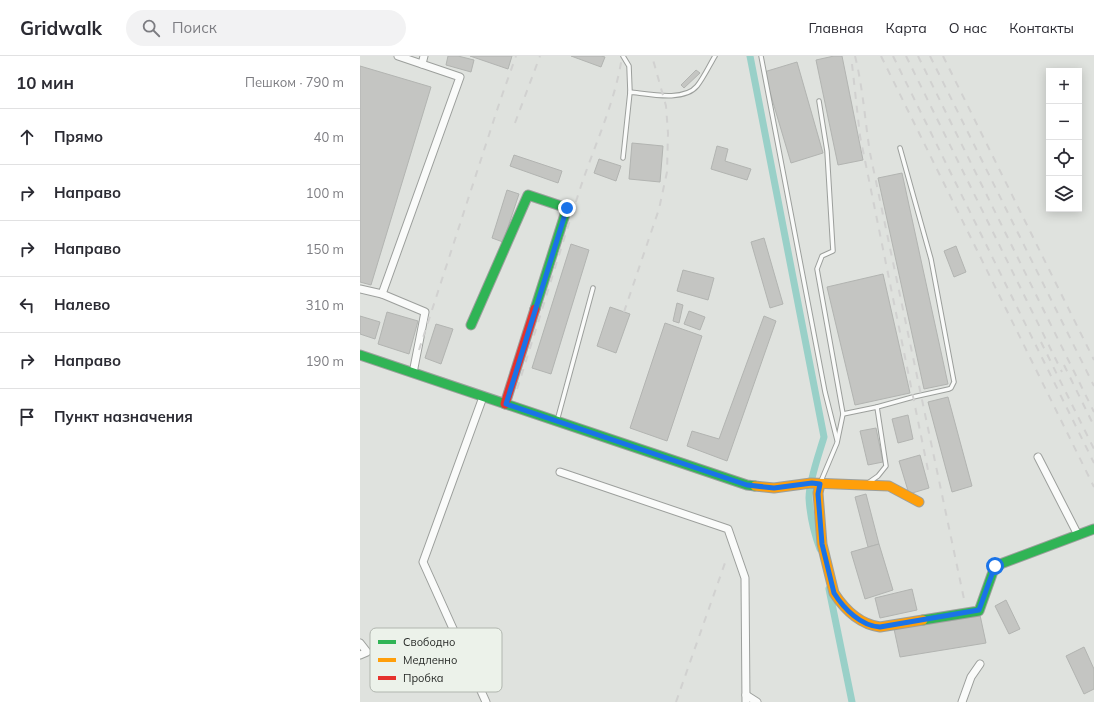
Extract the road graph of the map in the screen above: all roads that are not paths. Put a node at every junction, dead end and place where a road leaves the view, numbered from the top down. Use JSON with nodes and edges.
{"nodes":[{"id":1,"x":398,"y":56,"type":"edge"},
{"id":2,"x":424,"y":56,"type":"edge"},
{"id":3,"x":622,"y":56,"type":"edge"},
{"id":4,"x":715,"y":56,"type":"edge"},
{"id":5,"x":761,"y":56,"type":"edge"},
{"id":6,"x":422,"y":64,"type":"junction"},
{"id":7,"x":630,"y":92,"type":"junction"},
{"id":8,"x":819,"y":101,"type":"dead end"},
{"id":9,"x":900,"y":148,"type":"dead end"},
{"id":10,"x":623,"y":158,"type":"dead end"},
{"id":11,"x":360,"y":288,"type":"edge"},
{"id":12,"x":593,"y":288,"type":"dead end"},
{"id":13,"x":382,"y":294,"type":"junction"},
{"id":14,"x":471,"y":325,"type":"dead end"},
{"id":15,"x":360,"y":355,"type":"edge"},
{"id":16,"x":413,"y":373,"type":"junction"},
{"id":17,"x":483,"y":397,"type":"junction"},
{"id":18,"x":506,"y":404,"type":"junction"},
{"id":19,"x":878,"y":407,"type":"junction"},
{"id":20,"x":843,"y":414,"type":"junction"},
{"id":21,"x":557,"y":422,"type":"junction"},
{"id":22,"x":837,"y":443,"type":"junction"},
{"id":23,"x":1038,"y":457,"type":"dead end"},
{"id":24,"x":560,"y":472,"type":"dead end"},
{"id":25,"x":820,"y":484,"type":"junction"},
{"id":26,"x":864,"y":486,"type":"junction"},
{"id":27,"x":919,"y":502,"type":"dead end"},
{"id":28,"x":1094,"y":529,"type":"edge"},
{"id":29,"x":1078,"y":535,"type":"junction"},
{"id":30,"x":453,"y":628,"type":"edge"},
{"id":31,"x":360,"y":643,"type":"edge"},
{"id":32,"x":360,"y":655,"type":"edge"},
{"id":33,"x":980,"y":664,"type":"dead end"},
{"id":34,"x":482,"y":692,"type":"edge"},
{"id":35,"x":746,"y":699,"type":"edge"},
{"id":36,"x":486,"y":702,"type":"edge"},
{"id":37,"x":757,"y":702,"type":"edge"},
{"id":38,"x":962,"y":702,"type":"edge"}],
"edges":[{"from":1,"to":6,"type":"street"},
{"from":2,"to":6,"type":"street"},
{"from":3,"to":7,"type":"lane"},
{"from":4,"to":7,"type":"lane"},
{"from":5,"to":22,"type":"lane"},
{"from":6,"to":13,"type":"street"},
{"from":7,"to":10,"type":"lane"},
{"from":8,"to":20,"type":"lane"},
{"from":9,"to":19,"type":"lane"},
{"from":11,"to":13,"type":"street"},
{"from":12,"to":21,"type":"lane"},
{"from":13,"to":16,"type":"street"},
{"from":14,"to":18,"type":"street"},
{"from":15,"to":16,"type":"street"},
{"from":16,"to":17,"type":"street"},
{"from":17,"to":18,"type":"street"},
{"from":17,"to":30,"type":"street"},
{"from":18,"to":21,"type":"street"},
{"from":19,"to":20,"type":"lane"},
{"from":19,"to":26,"type":"lane"},
{"from":20,"to":22,"type":"lane"},
{"from":21,"to":25,"type":"street"},
{"from":22,"to":25,"type":"lane"},
{"from":23,"to":29,"type":"street"},
{"from":24,"to":35,"type":"street"},
{"from":25,"to":26,"type":"street"},
{"from":25,"to":29,"type":"street"},
{"from":26,"to":27,"type":"street"},
{"from":28,"to":29,"type":"street"},
{"from":31,"to":32,"type":"street"},
{"from":33,"to":38,"type":"street"},
{"from":34,"to":36,"type":"street"},
{"from":35,"to":37,"type":"street"}]}
